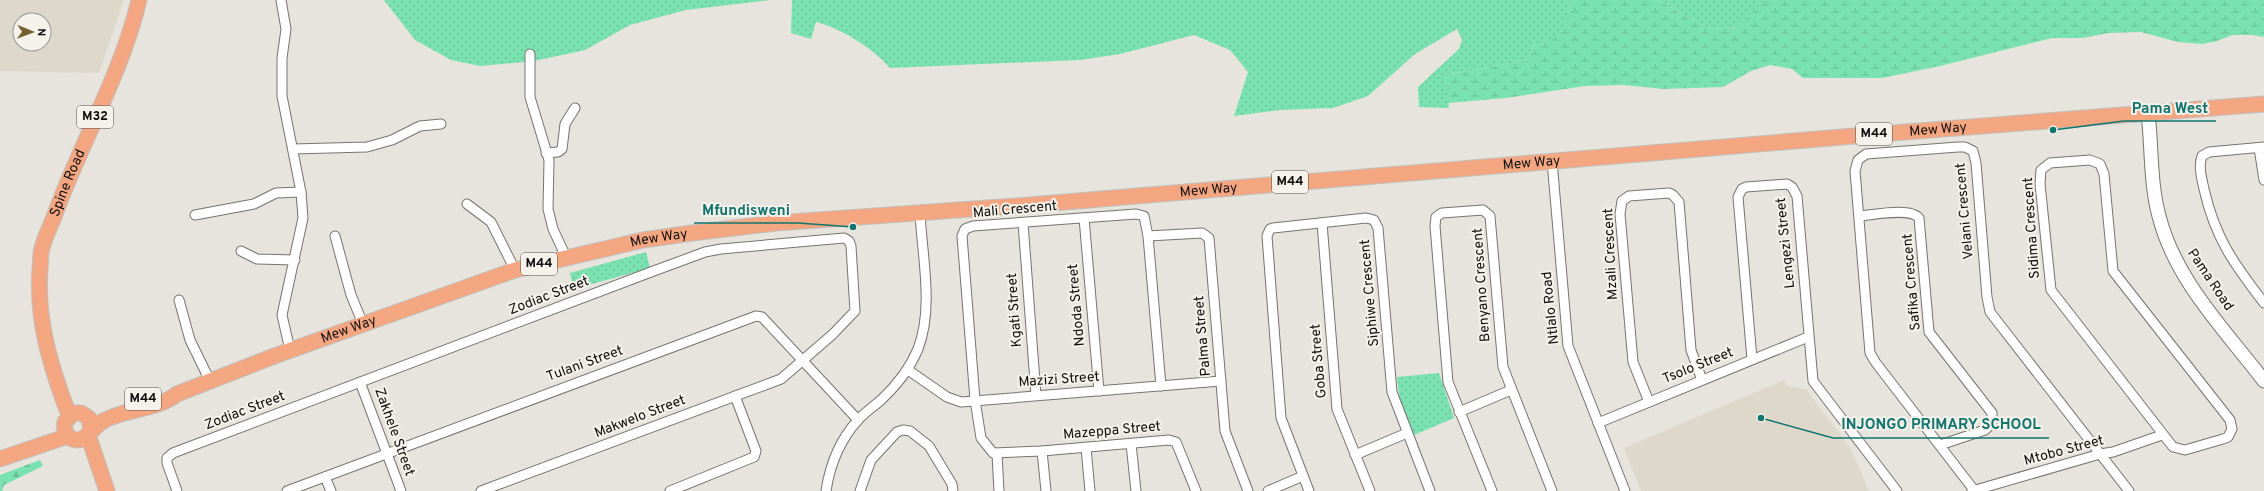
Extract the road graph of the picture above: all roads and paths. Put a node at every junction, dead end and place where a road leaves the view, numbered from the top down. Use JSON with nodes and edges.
{"nodes":[{"id":1,"x":139,"y":0,"type":"edge"},
{"id":2,"x":281,"y":0,"type":"edge"},
{"id":3,"x":530,"y":54,"type":"dead end"},
{"id":4,"x":2264,"y":104,"type":"edge"},
{"id":5,"x":575,"y":108,"type":"dead end"},
{"id":6,"x":2148,"y":113,"type":"junction"},
{"id":7,"x":441,"y":124,"type":"dead end"},
{"id":8,"x":2262,"y":147,"type":"edge"},
{"id":9,"x":293,"y":149,"type":"junction"},
{"id":10,"x":546,"y":153,"type":"junction"},
{"id":11,"x":1552,"y":161,"type":"junction"},
{"id":12,"x":2264,"y":180,"type":"edge"},
{"id":13,"x":301,"y":192,"type":"junction"},
{"id":14,"x":466,"y":204,"type":"dead end"},
{"id":15,"x":920,"y":213,"type":"junction"},
{"id":16,"x":195,"y":214,"type":"dead end"},
{"id":17,"x":1859,"y":216,"type":"junction"},
{"id":18,"x":1084,"y":218,"type":"junction"},
{"id":19,"x":1023,"y":223,"type":"junction"},
{"id":20,"x":1322,"y":223,"type":"junction"},
{"id":21,"x":335,"y":236,"type":"dead end"},
{"id":22,"x":1148,"y":236,"type":"junction"},
{"id":23,"x":241,"y":251,"type":"dead end"},
{"id":24,"x":566,"y":257,"type":"junction"},
{"id":25,"x":295,"y":260,"type":"junction"},
{"id":26,"x":515,"y":270,"type":"junction"},
{"id":27,"x":179,"y":300,"type":"dead end"},
{"id":28,"x":2264,"y":303,"type":"edge"},
{"id":29,"x":363,"y":324,"type":"junction"},
{"id":30,"x":1808,"y":337,"type":"junction"},
{"id":31,"x":290,"y":350,"type":"junction"},
{"id":32,"x":803,"y":359,"type":"junction"},
{"id":33,"x":1752,"y":359,"type":"junction"},
{"id":34,"x":908,"y":370,"type":"junction"},
{"id":35,"x":1702,"y":380,"type":"junction"},
{"id":36,"x":210,"y":381,"type":"junction"},
{"id":37,"x":1221,"y":381,"type":"junction"},
{"id":38,"x":360,"y":382,"type":"junction"},
{"id":39,"x":2264,"y":382,"type":"edge"},
{"id":40,"x":1161,"y":386,"type":"junction"},
{"id":41,"x":1511,"y":390,"type":"junction"},
{"id":42,"x":1099,"y":391,"type":"junction"},
{"id":43,"x":1036,"y":395,"type":"junction"},
{"id":44,"x":735,"y":396,"type":"junction"},
{"id":45,"x":975,"y":400,"type":"junction"},
{"id":46,"x":1649,"y":402,"type":"junction"},
{"id":47,"x":1459,"y":412,"type":"junction"},
{"id":48,"x":858,"y":420,"type":"junction"},
{"id":49,"x":1598,"y":423,"type":"junction"},
{"id":50,"x":78,"y":426,"type":"junction"},
{"id":51,"x":1407,"y":433,"type":"junction"},
{"id":52,"x":2162,"y":435,"type":"junction"},
{"id":53,"x":1131,"y":444,"type":"junction"},
{"id":54,"x":1940,"y":445,"type":"junction"},
{"id":55,"x":1086,"y":448,"type":"junction"},
{"id":56,"x":0,"y":449,"type":"edge"},
{"id":57,"x":1042,"y":452,"type":"junction"},
{"id":58,"x":386,"y":453,"type":"junction"},
{"id":59,"x":997,"y":454,"type":"junction"},
{"id":60,"x":2100,"y":454,"type":"junction"},
{"id":61,"x":1355,"y":455,"type":"junction"},
{"id":62,"x":0,"y":459,"type":"edge"},
{"id":63,"x":1303,"y":476,"type":"junction"},
{"id":64,"x":325,"y":477,"type":"junction"},
{"id":65,"x":99,"y":491,"type":"edge"},
{"id":66,"x":108,"y":491,"type":"edge"},
{"id":67,"x":177,"y":491,"type":"edge"},
{"id":68,"x":287,"y":491,"type":"edge"},
{"id":69,"x":331,"y":491,"type":"edge"},
{"id":70,"x":401,"y":491,"type":"edge"},
{"id":71,"x":481,"y":491,"type":"edge"},
{"id":72,"x":670,"y":491,"type":"edge"},
{"id":73,"x":826,"y":491,"type":"edge"},
{"id":74,"x":860,"y":491,"type":"edge"},
{"id":75,"x":953,"y":491,"type":"edge"},
{"id":76,"x":999,"y":491,"type":"edge"},
{"id":77,"x":1046,"y":491,"type":"edge"},
{"id":78,"x":1090,"y":491,"type":"edge"},
{"id":79,"x":1136,"y":491,"type":"edge"},
{"id":80,"x":1196,"y":491,"type":"edge"},
{"id":81,"x":1248,"y":491,"type":"edge"},
{"id":82,"x":1268,"y":491,"type":"edge"},
{"id":83,"x":1309,"y":491,"type":"edge"},
{"id":84,"x":1370,"y":491,"type":"edge"},
{"id":85,"x":1430,"y":491,"type":"edge"},
{"id":86,"x":1492,"y":491,"type":"edge"},
{"id":87,"x":1552,"y":491,"type":"edge"},
{"id":88,"x":1625,"y":491,"type":"edge"},
{"id":89,"x":1897,"y":491,"type":"edge"},
{"id":90,"x":1973,"y":491,"type":"edge"},
{"id":91,"x":2129,"y":491,"type":"edge"}],
"edges":[{"from":1,"to":50,"type":"main road","name":"Spine Road","number":"M32"},
{"from":2,"to":9,"type":"street"},
{"from":3,"to":10,"type":"street"},
{"from":4,"to":6,"type":"main road","name":"Mew Way","number":"M44"},
{"from":5,"to":10,"type":"street"},
{"from":6,"to":11,"type":"main road","name":"Mew Way","number":"M44"},
{"from":6,"to":39,"type":"street","name":"Pama Road"},
{"from":7,"to":9,"type":"street"},
{"from":8,"to":12,"type":"street"},
{"from":8,"to":28,"type":"street"},
{"from":9,"to":13,"type":"street"},
{"from":10,"to":24,"type":"street"},
{"from":11,"to":15,"type":"main road","name":"Mew Way","number":"M44"},
{"from":11,"to":49,"type":"street","name":"Ntlalo Road"},
{"from":13,"to":16,"type":"street"},
{"from":13,"to":25,"type":"street"},
{"from":14,"to":26,"type":"street"},
{"from":15,"to":24,"type":"main road","name":"Mew Way","number":"M44"},
{"from":15,"to":34,"type":"street"},
{"from":17,"to":54,"type":"street","name":"Velani Crescent"},
{"from":17,"to":54,"type":"street","name":"Safika Crescent"},
{"from":17,"to":60,"type":"street","name":"Velani Crescent"},
{"from":18,"to":19,"type":"street","name":"Mali Crescent"},
{"from":18,"to":22,"type":"street","name":"Mali Crescent"},
{"from":18,"to":42,"type":"street","name":"Ndoda Street"},
{"from":19,"to":43,"type":"street","name":"Kgati Street"},
{"from":19,"to":45,"type":"street","name":"Mali Crescent"},
{"from":20,"to":51,"type":"street","name":"Siphiwe Crescent"},
{"from":20,"to":61,"type":"street","name":"Goba Street"},
{"from":20,"to":63,"type":"street","name":"Siphiwe Crescent"},
{"from":21,"to":29,"type":"street"},
{"from":22,"to":37,"type":"street","name":"Palma Street"},
{"from":22,"to":40,"type":"street","name":"Mali Crescent"},
{"from":23,"to":25,"type":"street"},
{"from":24,"to":26,"type":"main road","name":"Mew Way","number":"M44"},
{"from":25,"to":31,"type":"street"},
{"from":26,"to":29,"type":"main road","name":"Mew Way","number":"M44"},
{"from":27,"to":36,"type":"street"},
{"from":29,"to":31,"type":"main road","name":"Mew Way","number":"M44"},
{"from":30,"to":33,"type":"street","name":"Tsolo Street"},
{"from":30,"to":33,"type":"street","name":"Lengezi Street"},
{"from":30,"to":89,"type":"street","name":"Lengezi Street"},
{"from":31,"to":36,"type":"main road","name":"Mew Way","number":"M44"},
{"from":32,"to":38,"type":"street","name":"Zodiac Street"},
{"from":32,"to":44,"type":"street","name":"Makwelo Street"},
{"from":32,"to":48,"type":"street","name":"Tulani Street"},
{"from":32,"to":58,"type":"street","name":"Tulani Street"},
{"from":33,"to":35,"type":"street","name":"Tsolo Street"},
{"from":34,"to":45,"type":"street","name":"Mazizi Street"},
{"from":34,"to":48,"type":"street"},
{"from":35,"to":46,"type":"street","name":"Tsolo Street"},
{"from":35,"to":46,"type":"street","name":"Mzali Crescent"},
{"from":36,"to":50,"type":"main road","name":"Mew Way","number":"M44"},
{"from":37,"to":40,"type":"street","name":"Mazizi Street"},
{"from":37,"to":81,"type":"street","name":"Palma Street"},
{"from":38,"to":58,"type":"street","name":"Zakhele Street"},
{"from":38,"to":67,"type":"street","name":"Zodiac Street"},
{"from":40,"to":42,"type":"street","name":"Mazizi Street"},
{"from":41,"to":47,"type":"street"},
{"from":41,"to":47,"type":"street","name":"Benyano Crescent"},
{"from":41,"to":87,"type":"street","name":"Benyano Crescent"},
{"from":42,"to":43,"type":"street","name":"Mazizi Street"},
{"from":43,"to":45,"type":"street","name":"Mazizi Street"},
{"from":44,"to":71,"type":"street","name":"Makwelo Street"},
{"from":44,"to":72,"type":"street"},
{"from":45,"to":59,"type":"street","name":"Mali Crescent"},
{"from":46,"to":49,"type":"street","name":"Tsolo Street"},
{"from":47,"to":86,"type":"street","name":"Benyano Crescent"},
{"from":48,"to":73,"type":"street"},
{"from":49,"to":88,"type":"street","name":"Ntlalo Road"},
{"from":50,"to":56,"type":"main road","name":"Mew Way","number":"M44"},
{"from":50,"to":62,"type":"main road","name":"Mew Way","number":"M44"},
{"from":50,"to":65,"type":"main road","name":"Spine Road","number":"M32"},
{"from":50,"to":66,"type":"main road","name":"Spine Road","number":"M32"},
{"from":51,"to":61,"type":"street"},
{"from":51,"to":85,"type":"street","name":"Siphiwe Crescent"},
{"from":52,"to":52,"type":"street","name":"Sidima Crescent"},
{"from":52,"to":60,"type":"street","name":"Mtobo Street"},
{"from":53,"to":55,"type":"street","name":"Mazeppa Street"},
{"from":53,"to":79,"type":"street"},
{"from":53,"to":80,"type":"street","name":"Mazeppa Street"},
{"from":54,"to":90,"type":"street","name":"Velani Crescent"},
{"from":55,"to":57,"type":"street","name":"Mazeppa Street"},
{"from":55,"to":78,"type":"street"},
{"from":57,"to":59,"type":"street","name":"Mazeppa Street"},
{"from":57,"to":77,"type":"street"},
{"from":58,"to":64,"type":"street","name":"Tulani Street"},
{"from":58,"to":70,"type":"street","name":"Zakhele Street"},
{"from":59,"to":76,"type":"street"},
{"from":60,"to":90,"type":"street","name":"Mtobo Street"},
{"from":60,"to":91,"type":"street","name":"Velani Crescent"},
{"from":61,"to":84,"type":"street","name":"Goba Street"},
{"from":63,"to":82,"type":"street"},
{"from":63,"to":83,"type":"street","name":"Siphiwe Crescent"},
{"from":64,"to":68,"type":"street","name":"Tulani Street"},
{"from":64,"to":69,"type":"street"},
{"from":74,"to":75,"type":"street"}]}
